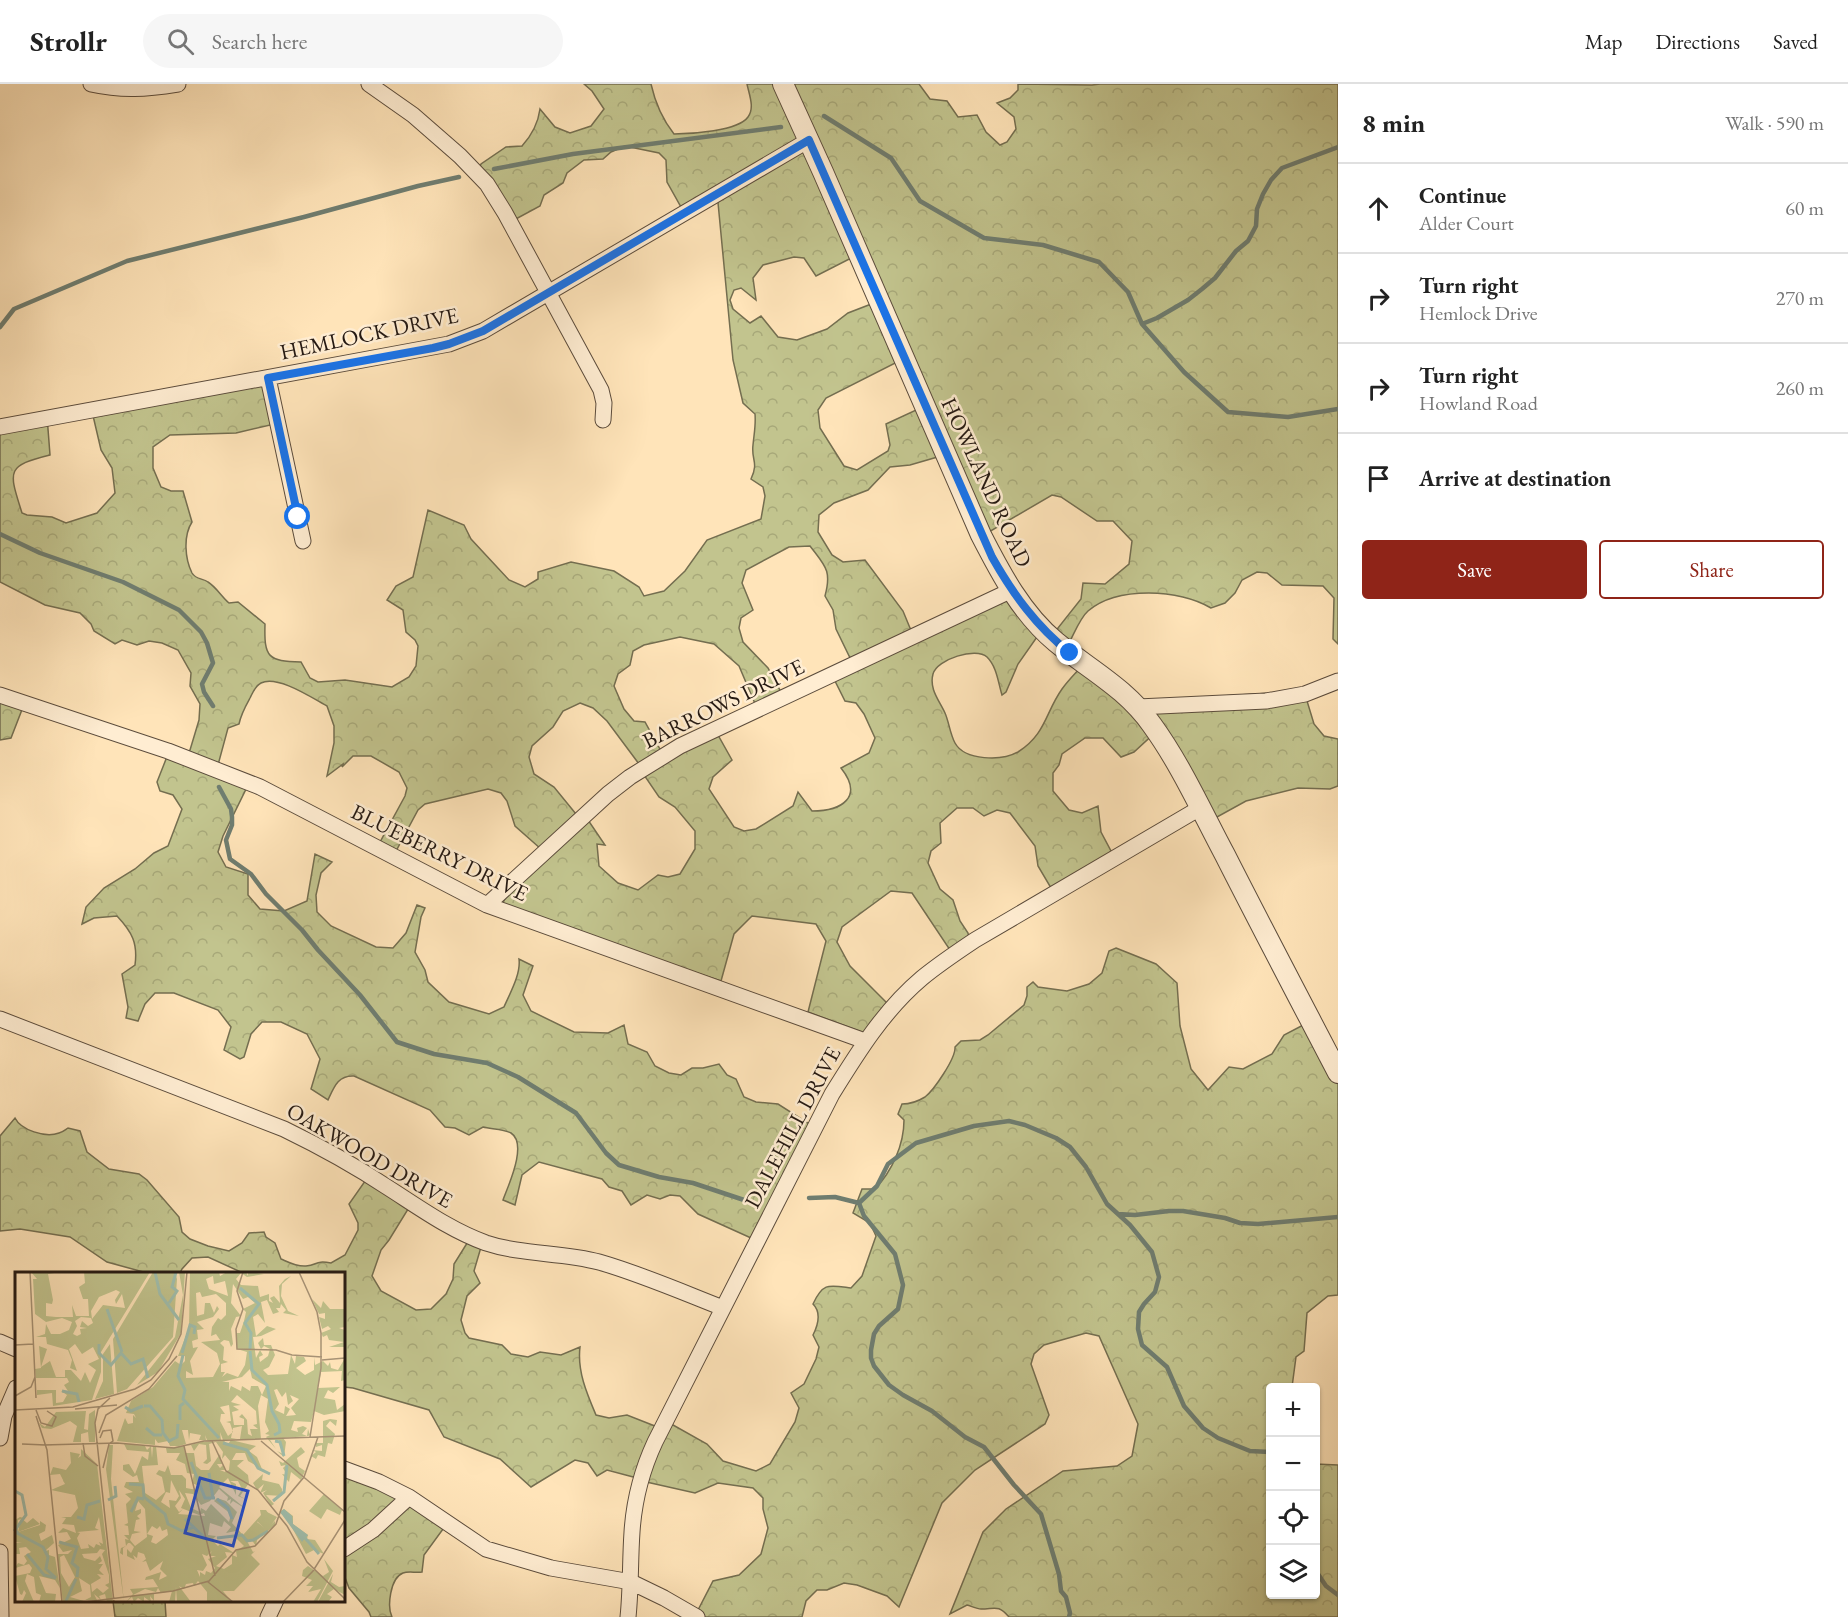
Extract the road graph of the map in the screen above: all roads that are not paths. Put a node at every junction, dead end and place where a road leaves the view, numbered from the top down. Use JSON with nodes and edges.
{"nodes":[{"id":1,"x":92,"y":84,"type":"edge"},
{"id":2,"x":178,"y":84,"type":"edge"},
{"id":3,"x":369,"y":84,"type":"edge"},
{"id":4,"x":783,"y":84,"type":"edge"},
{"id":5,"x":809,"y":140,"type":"junction"},
{"id":6,"x":548,"y":292,"type":"junction"},
{"id":7,"x":268,"y":378,"type":"junction"},
{"id":8,"x":603,"y":420,"type":"dead end"},
{"id":9,"x":0,"y":427,"type":"edge"},
{"id":10,"x":303,"y":541,"type":"dead end"},
{"id":11,"x":1012,"y":590,"type":"junction"},
{"id":12,"x":1338,"y":681,"type":"edge"},
{"id":13,"x":0,"y":695,"type":"edge"},
{"id":14,"x":1138,"y":707,"type":"junction"},
{"id":15,"x":1200,"y":808,"type":"junction"},
{"id":16,"x":487,"y":905,"type":"junction"},
{"id":17,"x":0,"y":1019,"type":"edge"},
{"id":18,"x":865,"y":1041,"type":"junction"},
{"id":19,"x":1338,"y":1072,"type":"edge"},
{"id":20,"x":723,"y":1308,"type":"junction"},
{"id":21,"x":0,"y":1342,"type":"edge"},
{"id":22,"x":15,"y":1349,"type":"edge"},
{"id":23,"x":15,"y":1390,"type":"edge"},
{"id":24,"x":0,"y":1438,"type":"edge"},
{"id":25,"x":345,"y":1469,"type":"edge"},
{"id":26,"x":409,"y":1497,"type":"junction"},
{"id":27,"x":345,"y":1548,"type":"edge"},
{"id":28,"x":0,"y":1552,"type":"edge"},
{"id":29,"x":631,"y":1582,"type":"junction"},
{"id":30,"x":275,"y":1602,"type":"edge"},
{"id":31,"x":1,"y":1617,"type":"edge"},
{"id":32,"x":268,"y":1617,"type":"edge"},
{"id":33,"x":628,"y":1617,"type":"edge"},
{"id":34,"x":697,"y":1617,"type":"edge"}],
"edges":[{"from":1,"to":2,"type":"street"},
{"from":3,"to":6,"type":"street"},
{"from":4,"to":5,"type":"street","name":"HOWLAND ROAD"},
{"from":5,"to":6,"type":"street","name":"HEMLOCK DRIVE"},
{"from":5,"to":11,"type":"street","name":"HOWLAND ROAD"},
{"from":6,"to":7,"type":"street","name":"HEMLOCK DRIVE"},
{"from":6,"to":8,"type":"street"},
{"from":7,"to":9,"type":"street","name":"HEMLOCK DRIVE"},
{"from":7,"to":10,"type":"street"},
{"from":11,"to":14,"type":"street","name":"HOWLAND ROAD"},
{"from":11,"to":16,"type":"street","name":"BARROWS DRIVE"},
{"from":12,"to":14,"type":"street"},
{"from":13,"to":16,"type":"street","name":"BLUEBERRY DRIVE"},
{"from":14,"to":15,"type":"street","name":"HOWLAND ROAD"},
{"from":15,"to":18,"type":"street","name":"DALEHILL DRIVE"},
{"from":15,"to":19,"type":"street","name":"HOWLAND ROAD"},
{"from":16,"to":18,"type":"street","name":"BLUEBERRY DRIVE"},
{"from":17,"to":20,"type":"street","name":"OAKWOOD DRIVE"},
{"from":18,"to":20,"type":"street","name":"DALEHILL DRIVE"},
{"from":20,"to":29,"type":"street","name":"DALEHILL DRIVE"},
{"from":21,"to":22,"type":"street"},
{"from":23,"to":24,"type":"street"},
{"from":25,"to":26,"type":"street"},
{"from":26,"to":27,"type":"street"},
{"from":26,"to":29,"type":"street"},
{"from":28,"to":31,"type":"street"},
{"from":29,"to":33,"type":"street","name":"DALEHILL DRIVE"},
{"from":29,"to":34,"type":"street"},
{"from":30,"to":32,"type":"street"}]}
